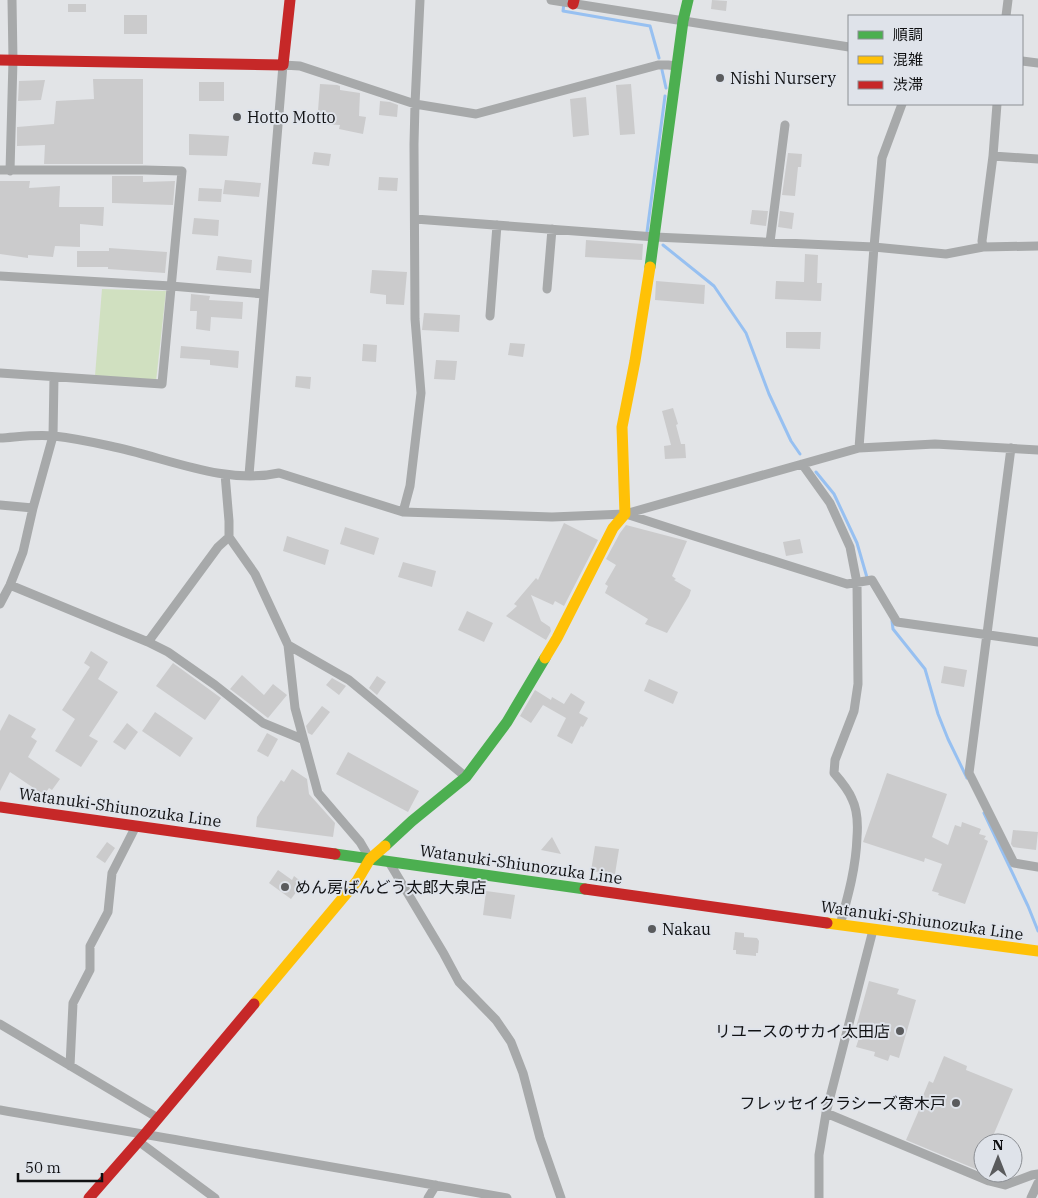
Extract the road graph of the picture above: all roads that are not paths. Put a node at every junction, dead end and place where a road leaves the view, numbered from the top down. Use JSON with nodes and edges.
{"nodes":[{"id":1,"x":12,"y":0,"type":"edge"},
{"id":2,"x":290,"y":0,"type":"edge"},
{"id":3,"x":420,"y":0,"type":"edge"},
{"id":4,"x":551,"y":0,"type":"edge"},
{"id":5,"x":688,"y":0,"type":"edge"},
{"id":6,"x":1008,"y":0,"type":"edge"},
{"id":7,"x":574,"y":2,"type":"edge"},
{"id":8,"x":1006,"y":15,"type":"edge"},
{"id":9,"x":683,"y":21,"type":"junction"},
{"id":10,"x":848,"y":47,"type":"edge"},
{"id":11,"x":0,"y":60,"type":"edge"},
{"id":12,"x":13,"y":60,"type":"junction"},
{"id":13,"x":1023,"y":61,"type":"edge"},
{"id":14,"x":1038,"y":63,"type":"edge"},
{"id":15,"x":283,"y":65,"type":"junction"},
{"id":16,"x":677,"y":66,"type":"junction"},
{"id":17,"x":414,"y":104,"type":"junction"},
{"id":18,"x":902,"y":105,"type":"edge"},
{"id":19,"x":997,"y":105,"type":"edge"},
{"id":20,"x":784,"y":126,"type":"dead end"},
{"id":21,"x":993,"y":156,"type":"junction"},
{"id":22,"x":1038,"y":158,"type":"edge"},
{"id":23,"x":0,"y":170,"type":"edge"},
{"id":24,"x":10,"y":171,"type":"junction"},
{"id":25,"x":415,"y":219,"type":"junction"},
{"id":26,"x":497,"y":225,"type":"junction"},
{"id":27,"x":552,"y":229,"type":"junction"},
{"id":28,"x":656,"y":237,"type":"junction"},
{"id":29,"x":770,"y":242,"type":"junction"},
{"id":30,"x":1038,"y":246,"type":"edge"},
{"id":31,"x":874,"y":248,"type":"junction"},
{"id":32,"x":983,"y":248,"type":"junction"},
{"id":33,"x":0,"y":276,"type":"edge"},
{"id":34,"x":171,"y":286,"type":"junction"},
{"id":35,"x":547,"y":289,"type":"dead end"},
{"id":36,"x":264,"y":294,"type":"junction"},
{"id":37,"x":490,"y":316,"type":"dead end"},
{"id":38,"x":0,"y":373,"type":"edge"},
{"id":39,"x":54,"y":377,"type":"junction"},
{"id":40,"x":53,"y":436,"type":"junction"},
{"id":41,"x":0,"y":438,"type":"edge"},
{"id":42,"x":859,"y":448,"type":"junction"},
{"id":43,"x":1011,"y":448,"type":"junction"},
{"id":44,"x":1038,"y":450,"type":"edge"},
{"id":45,"x":802,"y":464,"type":"junction"},
{"id":46,"x":225,"y":474,"type":"junction"},
{"id":47,"x":249,"y":475,"type":"junction"},
{"id":48,"x":0,"y":505,"type":"edge"},
{"id":49,"x":33,"y":508,"type":"junction"},
{"id":50,"x":403,"y":512,"type":"junction"},
{"id":51,"x":626,"y":514,"type":"junction"},
{"id":52,"x":229,"y":537,"type":"junction"},
{"id":53,"x":857,"y":583,"type":"junction"},
{"id":54,"x":10,"y":585,"type":"junction"},
{"id":55,"x":0,"y":604,"type":"edge"},
{"id":56,"x":988,"y":635,"type":"junction"},
{"id":57,"x":148,"y":642,"type":"junction"},
{"id":58,"x":1038,"y":642,"type":"edge"},
{"id":59,"x":288,"y":645,"type":"junction"},
{"id":60,"x":302,"y":739,"type":"junction"},
{"id":61,"x":466,"y":776,"type":"junction"},
{"id":62,"x":0,"y":807,"type":"edge"},
{"id":63,"x":136,"y":826,"type":"junction"},
{"id":64,"x":370,"y":860,"type":"junction"},
{"id":65,"x":389,"y":862,"type":"junction"},
{"id":66,"x":1038,"y":867,"type":"edge"},
{"id":67,"x":840,"y":925,"type":"junction"},
{"id":68,"x":872,"y":930,"type":"junction"},
{"id":69,"x":1038,"y":952,"type":"edge"},
{"id":70,"x":0,"y":1024,"type":"edge"},
{"id":71,"x":70,"y":1066,"type":"junction"},
{"id":72,"x":0,"y":1110,"type":"edge"},
{"id":73,"x":826,"y":1113,"type":"junction"},
{"id":74,"x":158,"y":1118,"type":"junction"},
{"id":75,"x":142,"y":1138,"type":"junction"},
{"id":76,"x":1038,"y":1174,"type":"edge"},
{"id":77,"x":1038,"y":1183,"type":"edge"},
{"id":78,"x":436,"y":1185,"type":"junction"},
{"id":79,"x":89,"y":1198,"type":"edge"},
{"id":80,"x":214,"y":1198,"type":"edge"},
{"id":81,"x":428,"y":1198,"type":"edge"},
{"id":82,"x":507,"y":1198,"type":"edge"},
{"id":83,"x":561,"y":1198,"type":"edge"},
{"id":84,"x":819,"y":1198,"type":"edge"},
{"id":85,"x":1032,"y":1198,"type":"edge"}],
"edges":[{"from":1,"to":12,"type":"street"},
{"from":2,"to":15,"type":"street"},
{"from":3,"to":17,"type":"street"},
{"from":4,"to":7,"type":"street"},
{"from":5,"to":9,"type":"street"},
{"from":6,"to":8,"type":"street"},
{"from":7,"to":9,"type":"street"},
{"from":9,"to":10,"type":"street"},
{"from":9,"to":16,"type":"street"},
{"from":11,"to":12,"type":"street"},
{"from":12,"to":15,"type":"street"},
{"from":12,"to":24,"type":"street"},
{"from":13,"to":14,"type":"street"},
{"from":15,"to":17,"type":"street"},
{"from":15,"to":36,"type":"street"},
{"from":16,"to":17,"type":"street"},
{"from":16,"to":28,"type":"street"},
{"from":17,"to":25,"type":"street"},
{"from":18,"to":31,"type":"street"},
{"from":19,"to":21,"type":"street"},
{"from":20,"to":29,"type":"street"},
{"from":21,"to":22,"type":"street"},
{"from":21,"to":32,"type":"street"},
{"from":23,"to":24,"type":"street"},
{"from":24,"to":34,"type":"street"},
{"from":25,"to":26,"type":"street"},
{"from":25,"to":50,"type":"street"},
{"from":26,"to":27,"type":"street"},
{"from":26,"to":37,"type":"street"},
{"from":27,"to":28,"type":"street"},
{"from":27,"to":35,"type":"street"},
{"from":28,"to":29,"type":"street"},
{"from":28,"to":51,"type":"street"},
{"from":29,"to":31,"type":"street"},
{"from":30,"to":32,"type":"street"},
{"from":31,"to":32,"type":"street"},
{"from":31,"to":42,"type":"street"},
{"from":33,"to":34,"type":"street"},
{"from":34,"to":36,"type":"street"},
{"from":34,"to":39,"type":"street"},
{"from":36,"to":47,"type":"street"},
{"from":38,"to":39,"type":"street"},
{"from":39,"to":40,"type":"street"},
{"from":40,"to":41,"type":"street"},
{"from":40,"to":46,"type":"street"},
{"from":40,"to":49,"type":"street"},
{"from":42,"to":43,"type":"street"},
{"from":42,"to":45,"type":"street"},
{"from":43,"to":44,"type":"street"},
{"from":43,"to":56,"type":"street"},
{"from":45,"to":51,"type":"street"},
{"from":45,"to":53,"type":"street"},
{"from":46,"to":47,"type":"street"},
{"from":46,"to":52,"type":"street"},
{"from":47,"to":50,"type":"street"},
{"from":48,"to":49,"type":"street"},
{"from":49,"to":54,"type":"street"},
{"from":50,"to":51,"type":"street"},
{"from":51,"to":53,"type":"street"},
{"from":51,"to":61,"type":"street"},
{"from":52,"to":57,"type":"street"},
{"from":52,"to":59,"type":"street"},
{"from":53,"to":56,"type":"street"},
{"from":53,"to":67,"type":"street"},
{"from":54,"to":55,"type":"street"},
{"from":54,"to":57,"type":"street"},
{"from":56,"to":58,"type":"street"},
{"from":56,"to":66,"type":"street"},
{"from":57,"to":60,"type":"street"},
{"from":59,"to":60,"type":"street"},
{"from":59,"to":61,"type":"street"},
{"from":60,"to":64,"type":"street"},
{"from":61,"to":64,"type":"street"},
{"from":62,"to":63,"type":"street","name":"Watanuki-Shiunozuka Line"},
{"from":63,"to":64,"type":"street","name":"Watanuki-Shiunozuka Line"},
{"from":63,"to":71,"type":"street"},
{"from":64,"to":65,"type":"street","name":"Watanuki-Shiunozuka Line"},
{"from":64,"to":74,"type":"street"},
{"from":65,"to":67,"type":"street","name":"Watanuki-Shiunozuka Line"},
{"from":65,"to":83,"type":"street"},
{"from":67,"to":68,"type":"street","name":"Watanuki-Shiunozuka Line"},
{"from":68,"to":69,"type":"street","name":"Watanuki-Shiunozuka Line"},
{"from":68,"to":73,"type":"street"},
{"from":70,"to":71,"type":"street"},
{"from":71,"to":74,"type":"street"},
{"from":72,"to":75,"type":"street"},
{"from":73,"to":76,"type":"street"},
{"from":73,"to":84,"type":"street"},
{"from":74,"to":75,"type":"street"},
{"from":75,"to":78,"type":"street"},
{"from":75,"to":79,"type":"street"},
{"from":75,"to":80,"type":"street"},
{"from":77,"to":85,"type":"street"},
{"from":78,"to":81,"type":"street"},
{"from":78,"to":82,"type":"street"}]}
